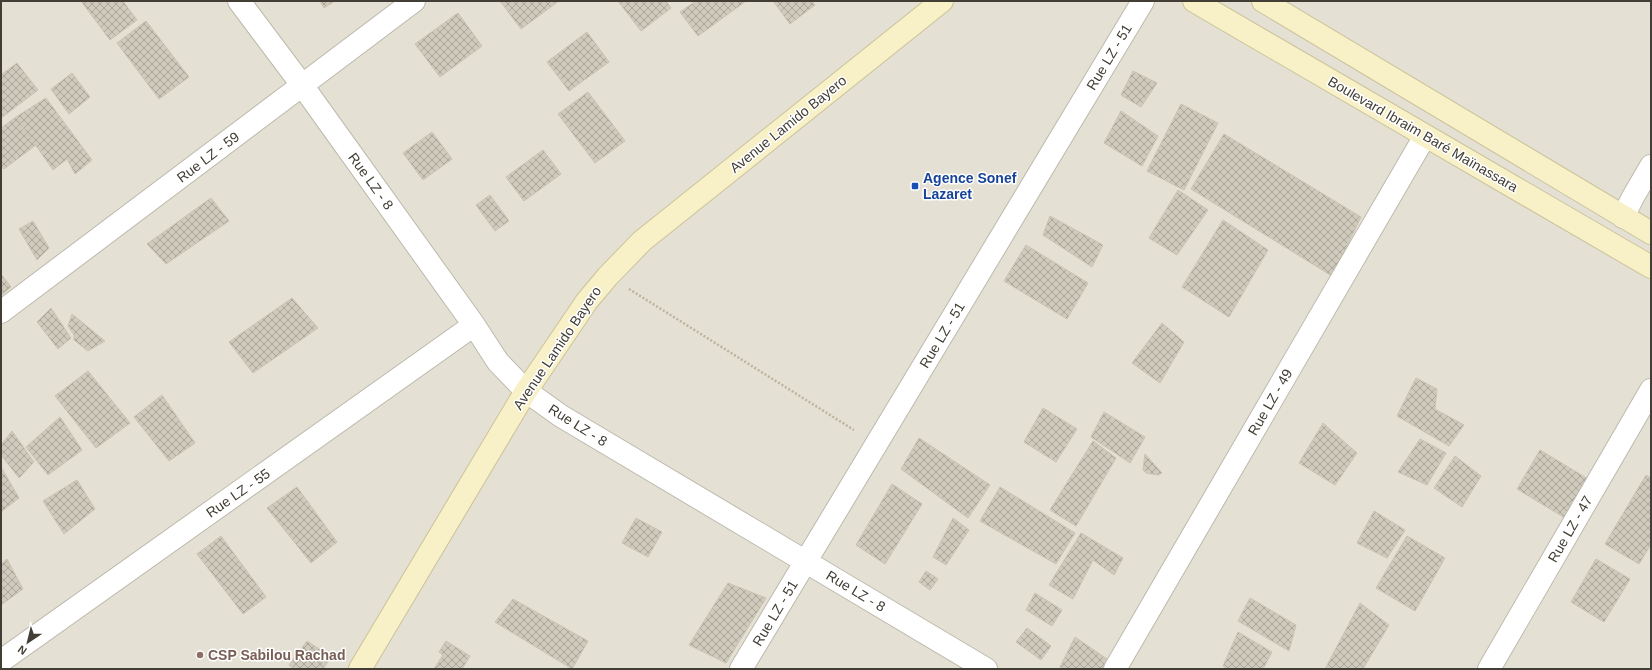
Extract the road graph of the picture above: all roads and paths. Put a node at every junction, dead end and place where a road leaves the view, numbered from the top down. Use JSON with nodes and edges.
{"nodes":[{"id":1,"x":239,"y":1,"type":"edge"},
{"id":2,"x":414,"y":1,"type":"edge"},
{"id":3,"x":942,"y":1,"type":"edge"},
{"id":4,"x":1143,"y":1,"type":"edge"},
{"id":5,"x":1194,"y":1,"type":"edge"},
{"id":6,"x":1263,"y":1,"type":"edge"},
{"id":7,"x":302,"y":85,"type":"junction"},
{"id":8,"x":1425,"y":136,"type":"junction"},
{"id":9,"x":1651,"y":166,"type":"edge"},
{"id":10,"x":1623,"y":216,"type":"junction"},
{"id":11,"x":1651,"y":233,"type":"edge"},
{"id":12,"x":1651,"y":267,"type":"edge"},
{"id":13,"x":608,"y":276,"type":"junction"},
{"id":14,"x":1,"y":312,"type":"edge"},
{"id":15,"x":474,"y":325,"type":"junction"},
{"id":16,"x":1651,"y":390,"type":"edge"},
{"id":17,"x":526,"y":391,"type":"junction"},
{"id":18,"x":877,"y":444,"type":"junction"},
{"id":19,"x":806,"y":561,"type":"junction"},
{"id":20,"x":1,"y":661,"type":"edge"},
{"id":21,"x":360,"y":669,"type":"edge"},
{"id":22,"x":741,"y":669,"type":"edge"},
{"id":23,"x":986,"y":669,"type":"edge"},
{"id":24,"x":1115,"y":669,"type":"edge"},
{"id":25,"x":1489,"y":669,"type":"edge"}],
"edges":[{"from":1,"to":7,"type":"street","name":"Rue LZ - 8"},
{"from":2,"to":7,"type":"street","name":"Rue LZ - 59"},
{"from":3,"to":13,"type":"main road","name":"Avenue Lamido Bayero"},
{"from":4,"to":18,"type":"street","name":"Rue LZ - 51"},
{"from":5,"to":8,"type":"main road","name":"Boulevard Ibraim Baré Maïnassara"},
{"from":6,"to":10,"type":"main road"},
{"from":7,"to":14,"type":"street","name":"Rue LZ - 59"},
{"from":7,"to":15,"type":"street","name":"Rue LZ - 8"},
{"from":8,"to":12,"type":"main road","name":"Boulevard Ibraim Baré Maïnassara"},
{"from":8,"to":24,"type":"street","name":"Rue LZ - 49"},
{"from":9,"to":10,"type":"street"},
{"from":10,"to":11,"type":"main road"},
{"from":13,"to":17,"type":"main road","name":"Avenue Lamido Bayero"},
{"from":13,"to":18,"type":"path"},
{"from":15,"to":17,"type":"street","name":"Rue LZ - 8"},
{"from":15,"to":20,"type":"street","name":"Rue LZ - 55"},
{"from":16,"to":25,"type":"street","name":"Rue LZ - 47"},
{"from":17,"to":19,"type":"street","name":"Rue LZ - 8"},
{"from":17,"to":21,"type":"main road","name":"Avenue Lamido Bayero"},
{"from":18,"to":19,"type":"street","name":"Rue LZ - 51"},
{"from":19,"to":22,"type":"street","name":"Rue LZ - 51"},
{"from":19,"to":23,"type":"street","name":"Rue LZ - 8"}]}
